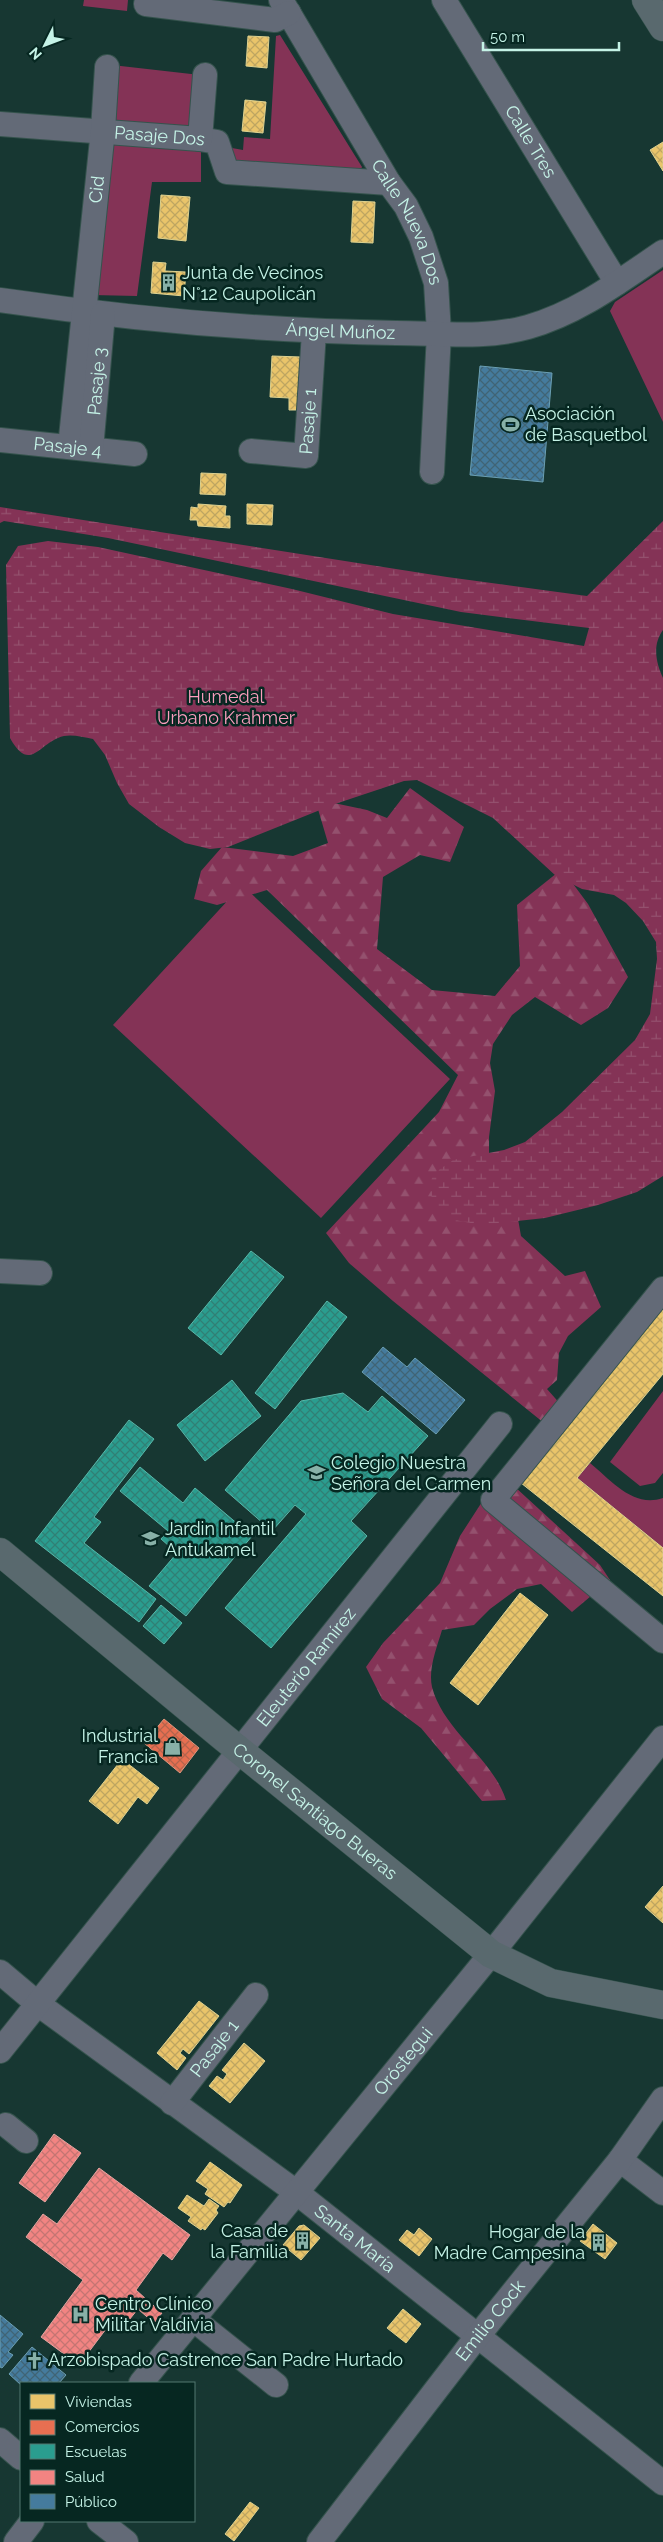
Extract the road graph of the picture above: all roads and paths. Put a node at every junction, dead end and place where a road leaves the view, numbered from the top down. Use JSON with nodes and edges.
{"nodes":[{"id":1,"x":444,"y":0,"type":"edge"},
{"id":2,"x":646,"y":0,"type":"edge"},
{"id":3,"x":146,"y":4,"type":"dead end"},
{"id":4,"x":285,"y":6,"type":"edge"},
{"id":5,"x":663,"y":27,"type":"edge"},
{"id":6,"x":107,"y":67,"type":"dead end"},
{"id":7,"x":205,"y":75,"type":"dead end"},
{"id":8,"x":0,"y":124,"type":"edge"},
{"id":9,"x":103,"y":130,"type":"junction"},
{"id":10,"x":200,"y":139,"type":"junction"},
{"id":11,"x":389,"y":183,"type":"junction"},
{"id":12,"x":663,"y":252,"type":"edge"},
{"id":13,"x":617,"y":283,"type":"junction"},
{"id":14,"x":0,"y":300,"type":"edge"},
{"id":15,"x":94,"y":313,"type":"junction"},
{"id":16,"x":314,"y":332,"type":"junction"},
{"id":17,"x":439,"y":333,"type":"junction"},
{"id":18,"x":0,"y":440,"type":"edge"},
{"id":19,"x":80,"y":448,"type":"junction"},
{"id":20,"x":251,"y":451,"type":"dead end"},
{"id":21,"x":135,"y":454,"type":"dead end"},
{"id":22,"x":432,"y":472,"type":"dead end"},
{"id":23,"x":0,"y":1271,"type":"edge"},
{"id":24,"x":40,"y":1273,"type":"dead end"},
{"id":25,"x":663,"y":1289,"type":"edge"},
{"id":26,"x":500,"y":1424,"type":"dead end"},
{"id":27,"x":0,"y":1552,"type":"edge"},
{"id":28,"x":663,"y":1641,"type":"edge"},
{"id":29,"x":663,"y":1738,"type":"edge"},
{"id":30,"x":240,"y":1751,"type":"junction"},
{"id":31,"x":491,"y":1954,"type":"junction"},
{"id":32,"x":0,"y":1972,"type":"edge"},
{"id":33,"x":256,"y":1995,"type":"dead end"},
{"id":34,"x":38,"y":2004,"type":"junction"},
{"id":35,"x":663,"y":2005,"type":"edge"},
{"id":36,"x":0,"y":2051,"type":"edge"},
{"id":37,"x":663,"y":2099,"type":"edge"},
{"id":38,"x":172,"y":2103,"type":"junction"},
{"id":39,"x":6,"y":2125,"type":"dead end"},
{"id":40,"x":26,"y":2141,"type":"dead end"},
{"id":41,"x":620,"y":2160,"type":"junction"},
{"id":42,"x":296,"y":2192,"type":"junction"},
{"id":43,"x":663,"y":2193,"type":"edge"},
{"id":44,"x":193,"y":2319,"type":"junction"},
{"id":45,"x":477,"y":2337,"type":"junction"},
{"id":46,"x":142,"y":2382,"type":"edge"},
{"id":47,"x":276,"y":2385,"type":"dead end"},
{"id":48,"x":0,"y":2440,"type":"edge"},
{"id":49,"x":20,"y":2457,"type":"edge"},
{"id":50,"x":663,"y":2482,"type":"edge"},
{"id":51,"x":31,"y":2522,"type":"edge"},
{"id":52,"x":100,"y":2522,"type":"edge"},
{"id":53,"x":16,"y":2542,"type":"edge"},
{"id":54,"x":126,"y":2542,"type":"edge"},
{"id":55,"x":318,"y":2542,"type":"edge"}],
"edges":[{"from":1,"to":13,"type":"street","name":"Calle Tres"},
{"from":2,"to":5,"type":"main road"},
{"from":3,"to":4,"type":"street"},
{"from":4,"to":11,"type":"street","name":"Calle Nueva Dos"},
{"from":6,"to":9,"type":"street","name":"Cid"},
{"from":7,"to":10,"type":"street"},
{"from":8,"to":9,"type":"street","name":"Pasaje Dos"},
{"from":9,"to":10,"type":"street","name":"Pasaje Dos"},
{"from":9,"to":15,"type":"street","name":"Cid"},
{"from":10,"to":11,"type":"street","name":"Pasaje Dos"},
{"from":11,"to":17,"type":"street","name":"Calle Nueva Dos"},
{"from":12,"to":13,"type":"street","name":"Ángel Muñoz"},
{"from":13,"to":17,"type":"street","name":"Ángel Muñoz"},
{"from":14,"to":15,"type":"street","name":"Ángel Muñoz"},
{"from":15,"to":16,"type":"street","name":"Ángel Muñoz"},
{"from":15,"to":19,"type":"street","name":"Pasaje 3"},
{"from":16,"to":17,"type":"street","name":"Ángel Muñoz"},
{"from":16,"to":20,"type":"street","name":"Pasaje 1"},
{"from":17,"to":22,"type":"street","name":"Calle Nueva Dos"},
{"from":18,"to":19,"type":"street","name":"Pasaje 4"},
{"from":19,"to":21,"type":"street","name":"Pasaje 4"},
{"from":23,"to":24,"type":"street"},
{"from":25,"to":28,"type":"street"},
{"from":26,"to":30,"type":"street","name":"Eleuterio Ramírez"},
{"from":27,"to":30,"type":"main road","name":"Coronel Santiago Bueras"},
{"from":29,"to":31,"type":"street","name":"Oróstegui"},
{"from":30,"to":31,"type":"main road","name":"Coronel Santiago Bueras"},
{"from":30,"to":34,"type":"street","name":"Eleuterio Ramírez"},
{"from":31,"to":35,"type":"main road","name":"Coronel Santiago Bueras"},
{"from":31,"to":42,"type":"street","name":"Oróstegui"},
{"from":32,"to":34,"type":"street","name":"Santa María"},
{"from":33,"to":38,"type":"street","name":"Pasaje 1"},
{"from":34,"to":36,"type":"street","name":"Eleuterio Ramírez"},
{"from":34,"to":38,"type":"street","name":"Santa María"},
{"from":37,"to":41,"type":"street","name":"Emilio Cock"},
{"from":38,"to":42,"type":"street","name":"Santa María"},
{"from":39,"to":40,"type":"street"},
{"from":41,"to":43,"type":"street"},
{"from":41,"to":45,"type":"street","name":"Emilio Cock"},
{"from":42,"to":44,"type":"street","name":"Oróstegui"},
{"from":42,"to":45,"type":"street","name":"Santa María"},
{"from":44,"to":46,"type":"street","name":"Oróstegui"},
{"from":44,"to":47,"type":"street"},
{"from":45,"to":50,"type":"street","name":"Santa María"},
{"from":45,"to":55,"type":"street","name":"Emilio Cock"},
{"from":48,"to":49,"type":"street"},
{"from":51,"to":53,"type":"street"},
{"from":52,"to":54,"type":"street"}]}
